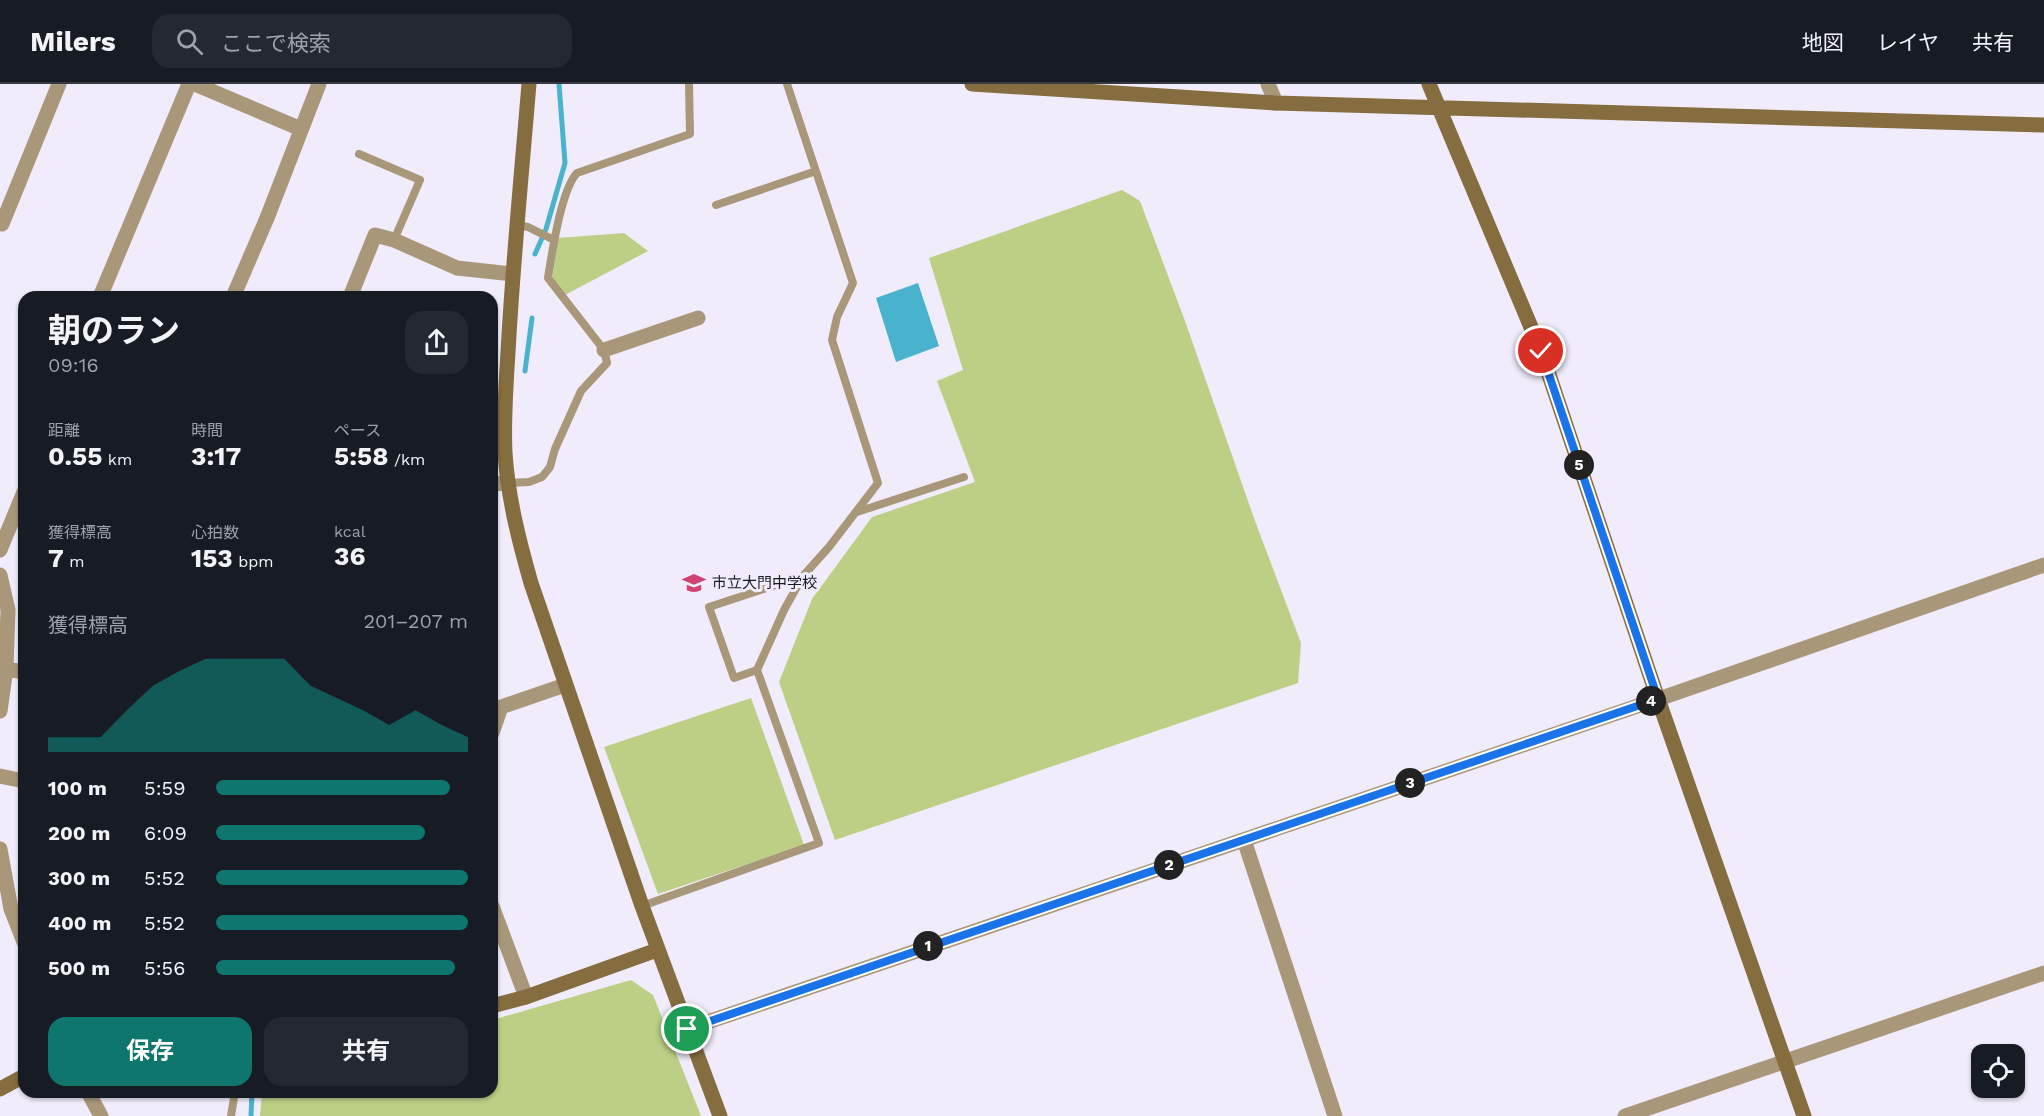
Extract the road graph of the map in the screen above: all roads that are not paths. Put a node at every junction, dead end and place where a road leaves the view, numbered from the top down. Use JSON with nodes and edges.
{"nodes":[{"id":1,"x":59,"y":84,"type":"edge"},
{"id":2,"x":189,"y":84,"type":"edge"},
{"id":3,"x":195,"y":84,"type":"edge"},
{"id":4,"x":319,"y":84,"type":"edge"},
{"id":5,"x":529,"y":84,"type":"edge"},
{"id":6,"x":689,"y":84,"type":"edge"},
{"id":7,"x":787,"y":84,"type":"edge"},
{"id":8,"x":972,"y":84,"type":"edge"},
{"id":9,"x":1268,"y":84,"type":"edge"},
{"id":10,"x":1428,"y":84,"type":"edge"},
{"id":11,"x":1276,"y":103,"type":"junction"},
{"id":12,"x":1438,"y":108,"type":"junction"},
{"id":13,"x":2044,"y":125,"type":"edge"},
{"id":14,"x":301,"y":129,"type":"junction"},
{"id":15,"x":359,"y":154,"type":"dead end"},
{"id":16,"x":816,"y":171,"type":"junction"},
{"id":17,"x":716,"y":205,"type":"dead end"},
{"id":18,"x":2,"y":224,"type":"dead end"},
{"id":19,"x":517,"y":224,"type":"junction"},
{"id":20,"x":394,"y":240,"type":"junction"},
{"id":21,"x":554,"y":240,"type":"junction"},
{"id":22,"x":512,"y":274,"type":"junction"},
{"id":23,"x":103,"y":291,"type":"edge"},
{"id":24,"x":236,"y":291,"type":"edge"},
{"id":25,"x":352,"y":291,"type":"edge"},
{"id":26,"x":698,"y":318,"type":"dead end"},
{"id":27,"x":603,"y":350,"type":"junction"},
{"id":28,"x":964,"y":477,"type":"dead end"},
{"id":29,"x":508,"y":483,"type":"junction"},
{"id":30,"x":498,"y":484,"type":"edge"},
{"id":31,"x":18,"y":506,"type":"edge"},
{"id":32,"x":855,"y":513,"type":"junction"},
{"id":33,"x":0,"y":550,"type":"edge"},
{"id":34,"x":2044,"y":565,"type":"edge"},
{"id":35,"x":0,"y":575,"type":"edge"},
{"id":36,"x":803,"y":576,"type":"junction"},
{"id":37,"x":8,"y":609,"type":"junction"},
{"id":38,"x":18,"y":611,"type":"edge"},
{"id":39,"x":6,"y":669,"type":"junction"},
{"id":40,"x":758,"y":670,"type":"junction"},
{"id":41,"x":18,"y":671,"type":"edge"},
{"id":42,"x":565,"y":685,"type":"junction"},
{"id":43,"x":1658,"y":699,"type":"junction"},
{"id":44,"x":0,"y":711,"type":"edge"},
{"id":45,"x":498,"y":715,"type":"edge"},
{"id":46,"x":0,"y":777,"type":"edge"},
{"id":47,"x":18,"y":780,"type":"edge"},
{"id":48,"x":1244,"y":840,"type":"junction"},
{"id":49,"x":0,"y":849,"type":"edge"},
{"id":50,"x":642,"y":906,"type":"junction"},
{"id":51,"x":5,"y":912,"type":"edge"},
{"id":52,"x":498,"y":922,"type":"edge"},
{"id":53,"x":18,"y":933,"type":"edge"},
{"id":54,"x":657,"y":950,"type":"junction"},
{"id":55,"x":2044,"y":973,"type":"edge"},
{"id":56,"x":526,"y":996,"type":"junction"},
{"id":57,"x":498,"y":1004,"type":"edge"},
{"id":58,"x":687,"y":1029,"type":"junction"},
{"id":59,"x":1786,"y":1060,"type":"junction"},
{"id":60,"x":18,"y":1079,"type":"edge"},
{"id":61,"x":0,"y":1089,"type":"edge"},
{"id":62,"x":91,"y":1098,"type":"edge"},
{"id":63,"x":234,"y":1098,"type":"edge"},
{"id":64,"x":101,"y":1116,"type":"edge"},
{"id":65,"x":231,"y":1116,"type":"edge"},
{"id":66,"x":720,"y":1116,"type":"edge"},
{"id":67,"x":1335,"y":1116,"type":"edge"},
{"id":68,"x":1625,"y":1116,"type":"edge"},
{"id":69,"x":1804,"y":1116,"type":"edge"}],
"edges":[{"from":1,"to":18,"type":"street"},
{"from":2,"to":23,"type":"street"},
{"from":3,"to":14,"type":"street"},
{"from":4,"to":14,"type":"street"},
{"from":5,"to":19,"type":"street"},
{"from":6,"to":21,"type":"lane"},
{"from":7,"to":16,"type":"lane"},
{"from":8,"to":11,"type":"street"},
{"from":9,"to":11,"type":"street"},
{"from":10,"to":12,"type":"street"},
{"from":11,"to":12,"type":"street"},
{"from":12,"to":13,"type":"street"},
{"from":12,"to":43,"type":"street"},
{"from":14,"to":24,"type":"street"},
{"from":15,"to":20,"type":"lane"},
{"from":16,"to":17,"type":"lane"},
{"from":16,"to":32,"type":"lane"},
{"from":19,"to":21,"type":"lane"},
{"from":19,"to":22,"type":"street"},
{"from":20,"to":22,"type":"street"},
{"from":20,"to":25,"type":"street"},
{"from":21,"to":27,"type":"lane"},
{"from":22,"to":29,"type":"street"},
{"from":26,"to":27,"type":"street"},
{"from":27,"to":29,"type":"lane"},
{"from":28,"to":32,"type":"lane"},
{"from":29,"to":30,"type":"street"},
{"from":29,"to":42,"type":"street"},
{"from":31,"to":33,"type":"street"},
{"from":32,"to":36,"type":"lane"},
{"from":34,"to":43,"type":"street"},
{"from":35,"to":37,"type":"street"},
{"from":36,"to":40,"type":"lane"},
{"from":36,"to":40,"type":"lane"},
{"from":37,"to":38,"type":"street"},
{"from":37,"to":39,"type":"street"},
{"from":39,"to":41,"type":"street"},
{"from":39,"to":44,"type":"street"},
{"from":40,"to":50,"type":"lane"},
{"from":42,"to":45,"type":"street"},
{"from":42,"to":50,"type":"street"},
{"from":43,"to":48,"type":"street"},
{"from":43,"to":59,"type":"street"},
{"from":46,"to":47,"type":"street"},
{"from":48,"to":58,"type":"street"},
{"from":48,"to":67,"type":"street"},
{"from":49,"to":51,"type":"street"},
{"from":50,"to":54,"type":"street"},
{"from":51,"to":53,"type":"street"},
{"from":52,"to":56,"type":"street"},
{"from":54,"to":56,"type":"street"},
{"from":54,"to":58,"type":"street"},
{"from":55,"to":59,"type":"street"},
{"from":56,"to":57,"type":"street"},
{"from":58,"to":66,"type":"street"},
{"from":59,"to":68,"type":"street"},
{"from":59,"to":69,"type":"street"},
{"from":60,"to":61,"type":"street"},
{"from":62,"to":64,"type":"street"},
{"from":63,"to":65,"type":"lane"}]}
